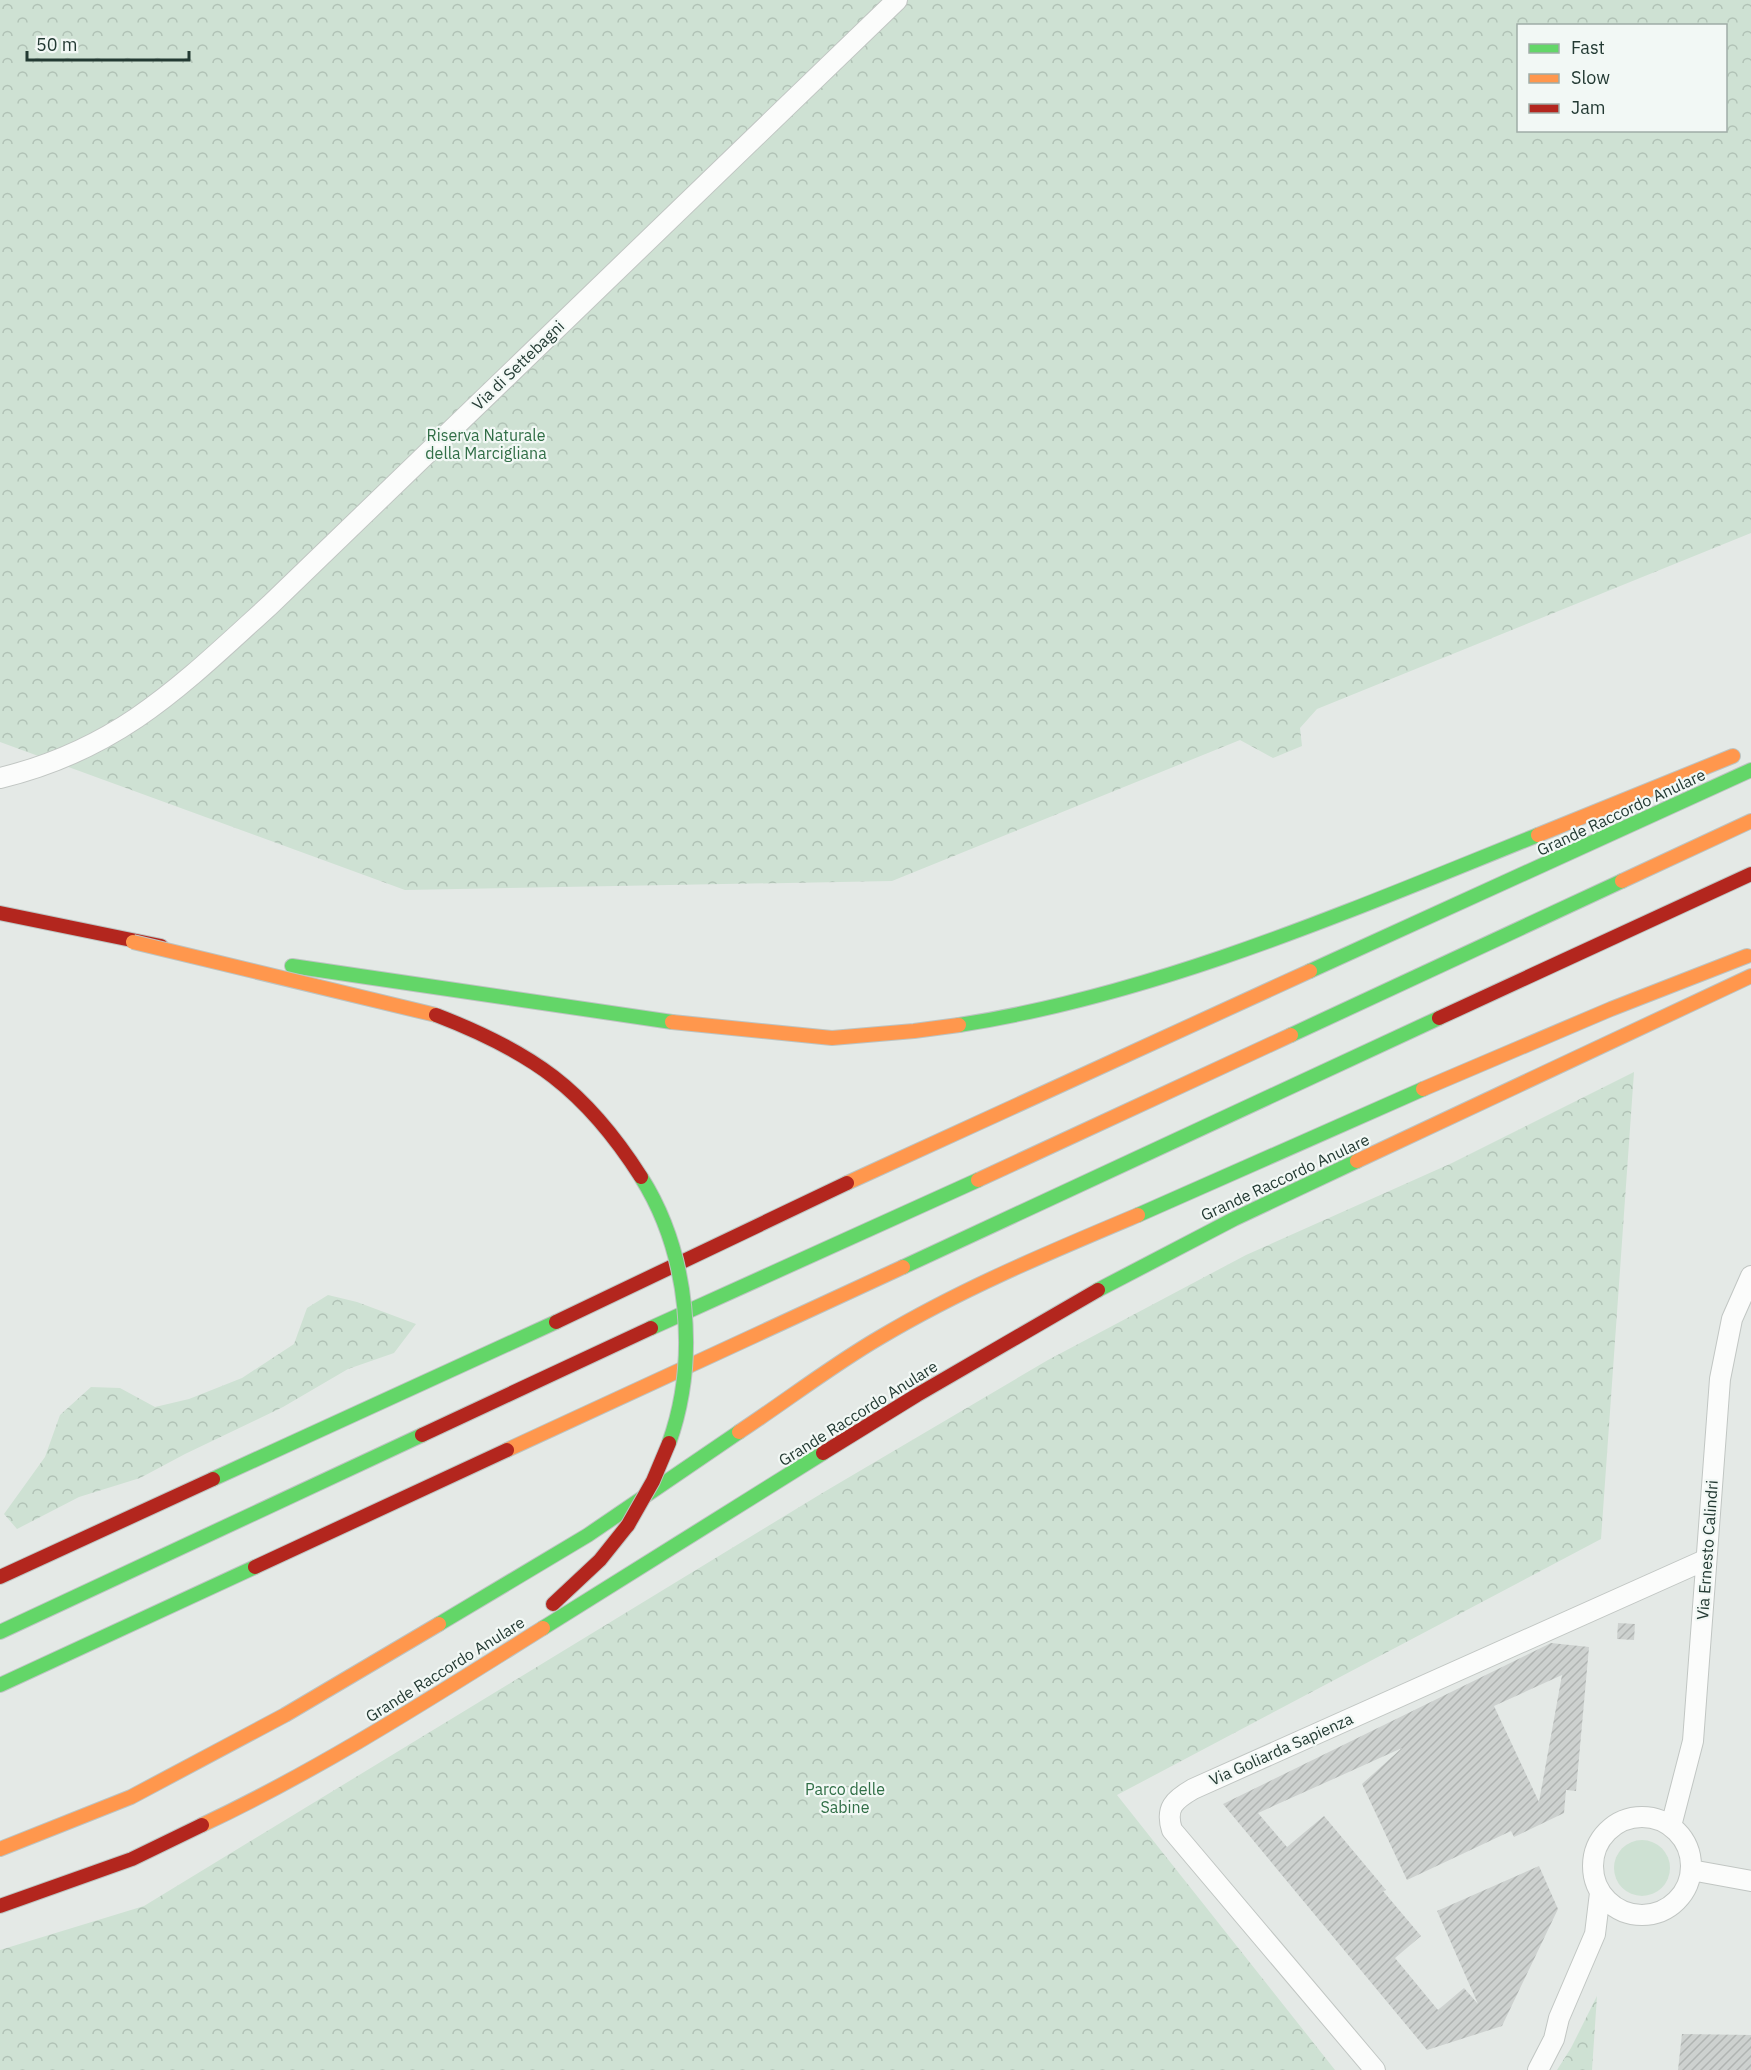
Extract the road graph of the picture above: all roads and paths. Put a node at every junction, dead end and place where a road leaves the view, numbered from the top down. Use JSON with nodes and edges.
{"nodes":[{"id":1,"x":897,"y":0,"type":"edge"},
{"id":2,"x":1751,"y":748,"type":"edge"},
{"id":3,"x":1751,"y":770,"type":"edge"},
{"id":4,"x":0,"y":778,"type":"edge"},
{"id":5,"x":1751,"y":821,"type":"edge"},
{"id":6,"x":1751,"y":874,"type":"edge"},
{"id":7,"x":0,"y":913,"type":"edge"},
{"id":8,"x":133,"y":942,"type":"junction"},
{"id":9,"x":1751,"y":955,"type":"edge"},
{"id":10,"x":1751,"y":976,"type":"edge"},
{"id":11,"x":1751,"y":1276,"type":"edge"},
{"id":12,"x":1705,"y":1560,"type":"junction"},
{"id":13,"x":0,"y":1577,"type":"edge"},
{"id":14,"x":0,"y":1632,"type":"edge"},
{"id":15,"x":0,"y":1684,"type":"edge"},
{"id":16,"x":451,"y":1686,"type":"junction"},
{"id":17,"x":1671,"y":1826,"type":"junction"},
{"id":18,"x":0,"y":1849,"type":"edge"},
{"id":19,"x":1691,"y":1870,"type":"junction"},
{"id":20,"x":1751,"y":1881,"type":"edge"},
{"id":21,"x":1600,"y":1893,"type":"junction"},
{"id":22,"x":0,"y":1906,"type":"edge"},
{"id":23,"x":1375,"y":2070,"type":"edge"},
{"id":24,"x":1538,"y":2070,"type":"edge"}],
"edges":[{"from":1,"to":4,"type":"street","name":"Via di Settebagni"},
{"from":2,"to":8,"type":"highway","bridge":true},
{"from":3,"to":13,"type":"highway","name":"Grande Raccordo Anulare"},
{"from":5,"to":14,"type":"highway"},
{"from":6,"to":15,"type":"highway"},
{"from":7,"to":8,"type":"highway"},
{"from":8,"to":16,"type":"highway","bridge":true},
{"from":9,"to":18,"type":"highway"},
{"from":10,"to":16,"type":"highway","name":"Grande Raccordo Anulare"},
{"from":11,"to":12,"type":"street","name":"Via Ernesto Calindri"},
{"from":12,"to":17,"type":"street","name":"Via Ernesto Calindri"},
{"from":12,"to":23,"type":"street","name":"Via Goliarda Sapienza"},
{"from":16,"to":22,"type":"highway","name":"Grande Raccordo Anulare"},
{"from":17,"to":19,"type":"street"},
{"from":17,"to":21,"type":"street"},
{"from":19,"to":20,"type":"street"},
{"from":19,"to":21,"type":"street"},
{"from":21,"to":24,"type":"street"}]}
